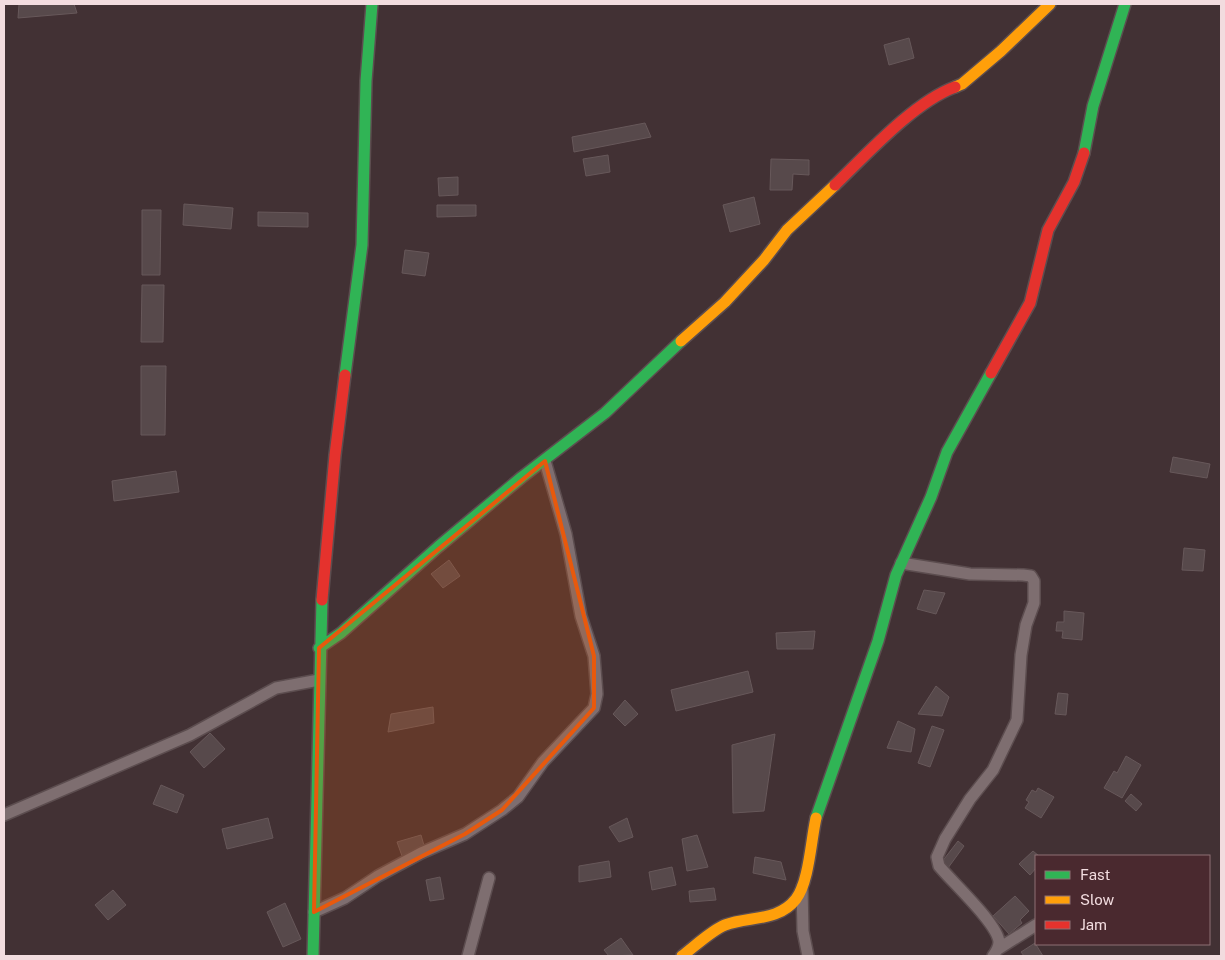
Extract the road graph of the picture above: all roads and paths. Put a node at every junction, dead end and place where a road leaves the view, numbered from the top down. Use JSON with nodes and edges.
{"nodes":[{"id":1,"x":372,"y":4,"type":"edge"},
{"id":2,"x":1050,"y":4,"type":"edge"},
{"id":3,"x":1125,"y":4,"type":"edge"},
{"id":4,"x":545,"y":461,"type":"junction"},
{"id":5,"x":901,"y":563,"type":"junction"},
{"id":6,"x":319,"y":648,"type":"junction"},
{"id":7,"x":319,"y":680,"type":"junction"},
{"id":8,"x":4,"y":815,"type":"edge"},
{"id":9,"x":489,"y":878,"type":"dead end"},
{"id":10,"x":802,"y":887,"type":"junction"},
{"id":11,"x":314,"y":912,"type":"junction"},
{"id":12,"x":1035,"y":926,"type":"edge"},
{"id":13,"x":995,"y":953,"type":"edge"},
{"id":14,"x":314,"y":956,"type":"edge"},
{"id":15,"x":468,"y":956,"type":"edge"},
{"id":16,"x":682,"y":956,"type":"edge"},
{"id":17,"x":808,"y":956,"type":"edge"}],
"edges":[{"from":1,"to":6,"type":"street"},
{"from":2,"to":4,"type":"street"},
{"from":3,"to":5,"type":"street"},
{"from":4,"to":6,"type":"street"},
{"from":4,"to":11,"type":"street"},
{"from":5,"to":10,"type":"street"},
{"from":5,"to":13,"type":"street"},
{"from":6,"to":7,"type":"street"},
{"from":7,"to":8,"type":"street"},
{"from":7,"to":11,"type":"street"},
{"from":9,"to":15,"type":"street"},
{"from":10,"to":16,"type":"street"},
{"from":10,"to":17,"type":"street"},
{"from":11,"to":14,"type":"street"},
{"from":12,"to":13,"type":"street"}]}
